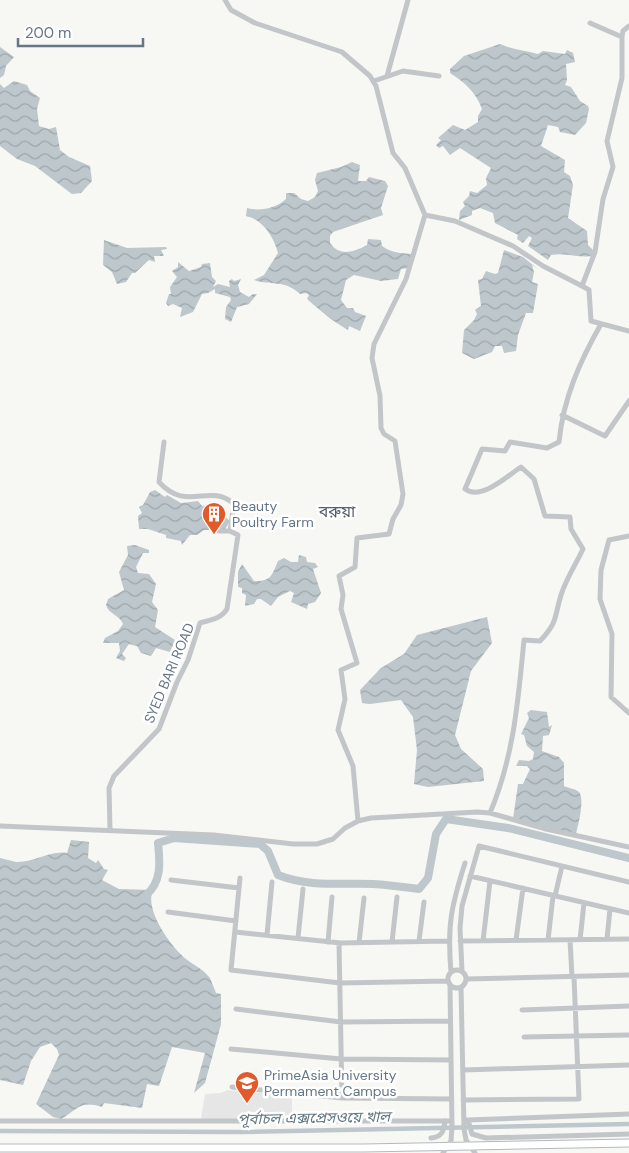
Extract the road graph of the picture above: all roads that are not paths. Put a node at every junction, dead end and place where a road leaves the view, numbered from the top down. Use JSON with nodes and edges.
{"nodes":[{"id":1,"x":225,"y":0,"type":"edge"},
{"id":2,"x":408,"y":0,"type":"edge"},
{"id":3,"x":590,"y":23,"type":"dead end"},
{"id":4,"x":629,"y":26,"type":"edge"},
{"id":5,"x":622,"y":37,"type":"junction"},
{"id":6,"x":387,"y":76,"type":"junction"},
{"id":7,"x":439,"y":76,"type":"dead end"},
{"id":8,"x":374,"y":81,"type":"junction"},
{"id":9,"x":425,"y":215,"type":"junction"},
{"id":10,"x":582,"y":286,"type":"junction"},
{"id":11,"x":601,"y":324,"type":"junction"},
{"id":12,"x":629,"y":331,"type":"edge"},
{"id":13,"x":629,"y":401,"type":"edge"},
{"id":14,"x":562,"y":415,"type":"junction"},
{"id":15,"x":164,"y":442,"type":"dead end"},
{"id":16,"x":219,"y":531,"type":"dead end"},
{"id":17,"x":230,"y":531,"type":"junction"},
{"id":18,"x":629,"y":536,"type":"edge"},
{"id":19,"x":629,"y":713,"type":"edge"},
{"id":20,"x":490,"y":812,"type":"junction"},
{"id":21,"x":358,"y":821,"type":"junction"},
{"id":22,"x":0,"y":826,"type":"edge"},
{"id":23,"x":110,"y":830,"type":"junction"},
{"id":24,"x":629,"y":847,"type":"edge"},
{"id":25,"x":465,"y":863,"type":"dead end"},
{"id":26,"x":562,"y":866,"type":"junction"},
{"id":27,"x":470,"y":876,"type":"junction"},
{"id":28,"x":240,"y":878,"type":"dead end"},
{"id":29,"x":171,"y":880,"type":"dead end"},
{"id":30,"x":490,"y":881,"type":"junction"},
{"id":31,"x":272,"y":882,"type":"dead end"},
{"id":32,"x":629,"y":882,"type":"edge"},
{"id":33,"x":239,"y":888,"type":"junction"},
{"id":34,"x":523,"y":888,"type":"junction"},
{"id":35,"x":303,"y":889,"type":"dead end"},
{"id":36,"x":397,"y":896,"type":"dead end"},
{"id":37,"x":554,"y":896,"type":"junction"},
{"id":38,"x":332,"y":897,"type":"dead end"},
{"id":39,"x":364,"y":898,"type":"dead end"},
{"id":40,"x":424,"y":902,"type":"dead end"},
{"id":41,"x":584,"y":903,"type":"junction"},
{"id":42,"x":452,"y":905,"type":"junction"},
{"id":43,"x":462,"y":906,"type":"junction"},
{"id":44,"x":610,"y":909,"type":"junction"},
{"id":45,"x":168,"y":912,"type":"dead end"},
{"id":46,"x":629,"y":914,"type":"edge"},
{"id":47,"x":236,"y":921,"type":"junction"},
{"id":48,"x":235,"y":932,"type":"junction"},
{"id":49,"x":266,"y":935,"type":"junction"},
{"id":50,"x":298,"y":938,"type":"junction"},
{"id":51,"x":607,"y":939,"type":"junction"},
{"id":52,"x":629,"y":939,"type":"edge"},
{"id":53,"x":516,"y":940,"type":"junction"},
{"id":54,"x":548,"y":940,"type":"junction"},
{"id":55,"x":570,"y":940,"type":"junction"},
{"id":56,"x":580,"y":940,"type":"junction"},
{"id":57,"x":419,"y":941,"type":"junction"},
{"id":58,"x":448,"y":941,"type":"junction"},
{"id":59,"x":460,"y":941,"type":"junction"},
{"id":60,"x":483,"y":941,"type":"junction"},
{"id":61,"x":328,"y":942,"type":"junction"},
{"id":62,"x":392,"y":942,"type":"junction"},
{"id":63,"x":339,"y":943,"type":"junction"},
{"id":64,"x":359,"y":943,"type":"junction"},
{"id":65,"x":462,"y":971,"type":"junction"},
{"id":66,"x":451,"y":972,"type":"junction"},
{"id":67,"x":629,"y":975,"type":"edge"},
{"id":68,"x":573,"y":977,"type":"junction"},
{"id":69,"x":466,"y":979,"type":"junction"},
{"id":70,"x":340,"y":983,"type":"junction"},
{"id":71,"x":449,"y":983,"type":"junction"},
{"id":72,"x":461,"y":987,"type":"junction"},
{"id":73,"x":629,"y":1006,"type":"edge"},
{"id":74,"x":575,"y":1008,"type":"junction"},
{"id":75,"x":236,"y":1009,"type":"dead end"},
{"id":76,"x":522,"y":1010,"type":"dead end"},
{"id":77,"x":450,"y":1021,"type":"junction"},
{"id":78,"x":340,"y":1022,"type":"junction"},
{"id":79,"x":629,"y":1034,"type":"edge"},
{"id":80,"x":576,"y":1036,"type":"junction"},
{"id":81,"x":524,"y":1037,"type":"dead end"},
{"id":82,"x":232,"y":1048,"type":"dead end"},
{"id":83,"x":341,"y":1060,"type":"junction"},
{"id":84,"x":451,"y":1060,"type":"junction"},
{"id":85,"x":629,"y":1066,"type":"edge"},
{"id":86,"x":578,"y":1067,"type":"junction"},
{"id":87,"x":463,"y":1070,"type":"junction"},
{"id":88,"x":232,"y":1087,"type":"dead end"},
{"id":89,"x":342,"y":1098,"type":"junction"},
{"id":90,"x":451,"y":1099,"type":"junction"},
{"id":91,"x":463,"y":1100,"type":"junction"},
{"id":92,"x":629,"y":1114,"type":"edge"},
{"id":93,"x":466,"y":1120,"type":"junction"},
{"id":94,"x":0,"y":1121,"type":"edge"},
{"id":95,"x":445,"y":1121,"type":"dead end"},
{"id":96,"x":452,"y":1121,"type":"junction"},
{"id":97,"x":629,"y":1134,"type":"edge"},
{"id":98,"x":431,"y":1138,"type":"dead end"},
{"id":99,"x":629,"y":1143,"type":"edge"},
{"id":100,"x":470,"y":1146,"type":"junction"},
{"id":101,"x":504,"y":1146,"type":"junction"},
{"id":102,"x":415,"y":1147,"type":"junction"},
{"id":103,"x":448,"y":1147,"type":"junction"},
{"id":104,"x":0,"y":1148,"type":"edge"},
{"id":105,"x":216,"y":1148,"type":"junction"},
{"id":106,"x":149,"y":1153,"type":"edge"},
{"id":107,"x":422,"y":1153,"type":"edge"},
{"id":108,"x":443,"y":1153,"type":"edge"},
{"id":109,"x":475,"y":1153,"type":"edge"},
{"id":110,"x":495,"y":1153,"type":"edge"}],
"edges":[{"from":1,"to":8,"type":"street"},
{"from":2,"to":6,"type":"street"},
{"from":3,"to":5,"type":"street"},
{"from":4,"to":5,"type":"street"},
{"from":5,"to":10,"type":"street"},
{"from":6,"to":7,"type":"street"},
{"from":6,"to":8,"type":"street"},
{"from":8,"to":9,"type":"street"},
{"from":9,"to":10,"type":"street"},
{"from":9,"to":21,"type":"street"},
{"from":10,"to":11,"type":"street"},
{"from":11,"to":12,"type":"street"},
{"from":11,"to":14,"type":"street"},
{"from":13,"to":14,"type":"street"},
{"from":14,"to":20,"type":"street"},
{"from":15,"to":17,"type":"street","name":"SYED BARI ROAD"},
{"from":16,"to":17,"type":"street"},
{"from":17,"to":23,"type":"street","name":"SYED BARI ROAD"},
{"from":18,"to":19,"type":"street"},
{"from":20,"to":21,"type":"street"},
{"from":20,"to":24,"type":"street"},
{"from":21,"to":23,"type":"street"},
{"from":22,"to":23,"type":"street"},
{"from":25,"to":42,"type":"street"},
{"from":26,"to":27,"type":"street"},
{"from":26,"to":32,"type":"street"},
{"from":26,"to":37,"type":"street"},
{"from":27,"to":30,"type":"street"},
{"from":27,"to":43,"type":"street"},
{"from":28,"to":33,"type":"street"},
{"from":29,"to":33,"type":"street"},
{"from":30,"to":34,"type":"street"},
{"from":30,"to":60,"type":"street"},
{"from":31,"to":49,"type":"street"},
{"from":33,"to":47,"type":"street"},
{"from":34,"to":37,"type":"street"},
{"from":34,"to":53,"type":"street"},
{"from":35,"to":50,"type":"street"},
{"from":36,"to":62,"type":"street"},
{"from":37,"to":41,"type":"street"},
{"from":37,"to":54,"type":"street"},
{"from":38,"to":61,"type":"street"},
{"from":39,"to":64,"type":"street"},
{"from":40,"to":57,"type":"street"},
{"from":41,"to":44,"type":"street"},
{"from":41,"to":56,"type":"street"},
{"from":42,"to":43,"type":"street"},
{"from":42,"to":58,"type":"street"},
{"from":43,"to":59,"type":"street"},
{"from":44,"to":46,"type":"street"},
{"from":44,"to":51,"type":"street"},
{"from":45,"to":47,"type":"street"},
{"from":47,"to":48,"type":"street"},
{"from":48,"to":49,"type":"street"},
{"from":48,"to":70,"type":"street"},
{"from":49,"to":50,"type":"street"},
{"from":50,"to":61,"type":"street"},
{"from":51,"to":52,"type":"street"},
{"from":51,"to":56,"type":"street"},
{"from":53,"to":54,"type":"street"},
{"from":53,"to":60,"type":"street"},
{"from":54,"to":55,"type":"street"},
{"from":55,"to":56,"type":"street"},
{"from":55,"to":68,"type":"street"},
{"from":57,"to":58,"type":"street"},
{"from":57,"to":62,"type":"street"},
{"from":58,"to":66,"type":"street"},
{"from":59,"to":60,"type":"street"},
{"from":59,"to":65,"type":"street"},
{"from":61,"to":63,"type":"street"},
{"from":62,"to":64,"type":"street"},
{"from":63,"to":64,"type":"street"},
{"from":63,"to":70,"type":"street"},
{"from":65,"to":66,"type":"street"},
{"from":65,"to":69,"type":"street"},
{"from":66,"to":71,"type":"street"},
{"from":67,"to":68,"type":"street"},
{"from":68,"to":69,"type":"street"},
{"from":68,"to":74,"type":"street"},
{"from":69,"to":72,"type":"street"},
{"from":70,"to":71,"type":"street"},
{"from":70,"to":78,"type":"street"},
{"from":71,"to":72,"type":"street"},
{"from":71,"to":77,"type":"street"},
{"from":72,"to":87,"type":"street"},
{"from":73,"to":74,"type":"street"},
{"from":74,"to":76,"type":"street"},
{"from":74,"to":80,"type":"street"},
{"from":75,"to":78,"type":"street"},
{"from":77,"to":78,"type":"street"},
{"from":77,"to":84,"type":"street"},
{"from":78,"to":83,"type":"street"},
{"from":79,"to":80,"type":"street"},
{"from":80,"to":81,"type":"street"},
{"from":80,"to":86,"type":"street"},
{"from":82,"to":83,"type":"street"},
{"from":83,"to":84,"type":"street"},
{"from":83,"to":89,"type":"street"},
{"from":84,"to":90,"type":"street"},
{"from":85,"to":86,"type":"street"},
{"from":86,"to":87,"type":"street"},
{"from":86,"to":91,"type":"street"},
{"from":87,"to":91,"type":"street"},
{"from":88,"to":89,"type":"street"},
{"from":89,"to":90,"type":"street"},
{"from":90,"to":96,"type":"street"},
{"from":91,"to":93,"type":"street"},
{"from":92,"to":93,"type":"street"},
{"from":93,"to":97,"type":"street"},
{"from":93,"to":100,"type":"street"},
{"from":94,"to":96,"type":"street"},
{"from":95,"to":98,"type":"street","bridge":true},
{"from":96,"to":103,"type":"street"},
{"from":99,"to":101,"type":"main road"},
{"from":100,"to":101,"type":"main road"},
{"from":100,"to":103,"type":"main road"},
{"from":100,"to":109,"type":"street"},
{"from":101,"to":110,"type":"main road"},
{"from":102,"to":103,"type":"main road"},
{"from":102,"to":105,"type":"main road"},
{"from":102,"to":107,"type":"main road"},
{"from":103,"to":108,"type":"street"},
{"from":104,"to":105,"type":"main road"},
{"from":105,"to":106,"type":"main road"}]}
